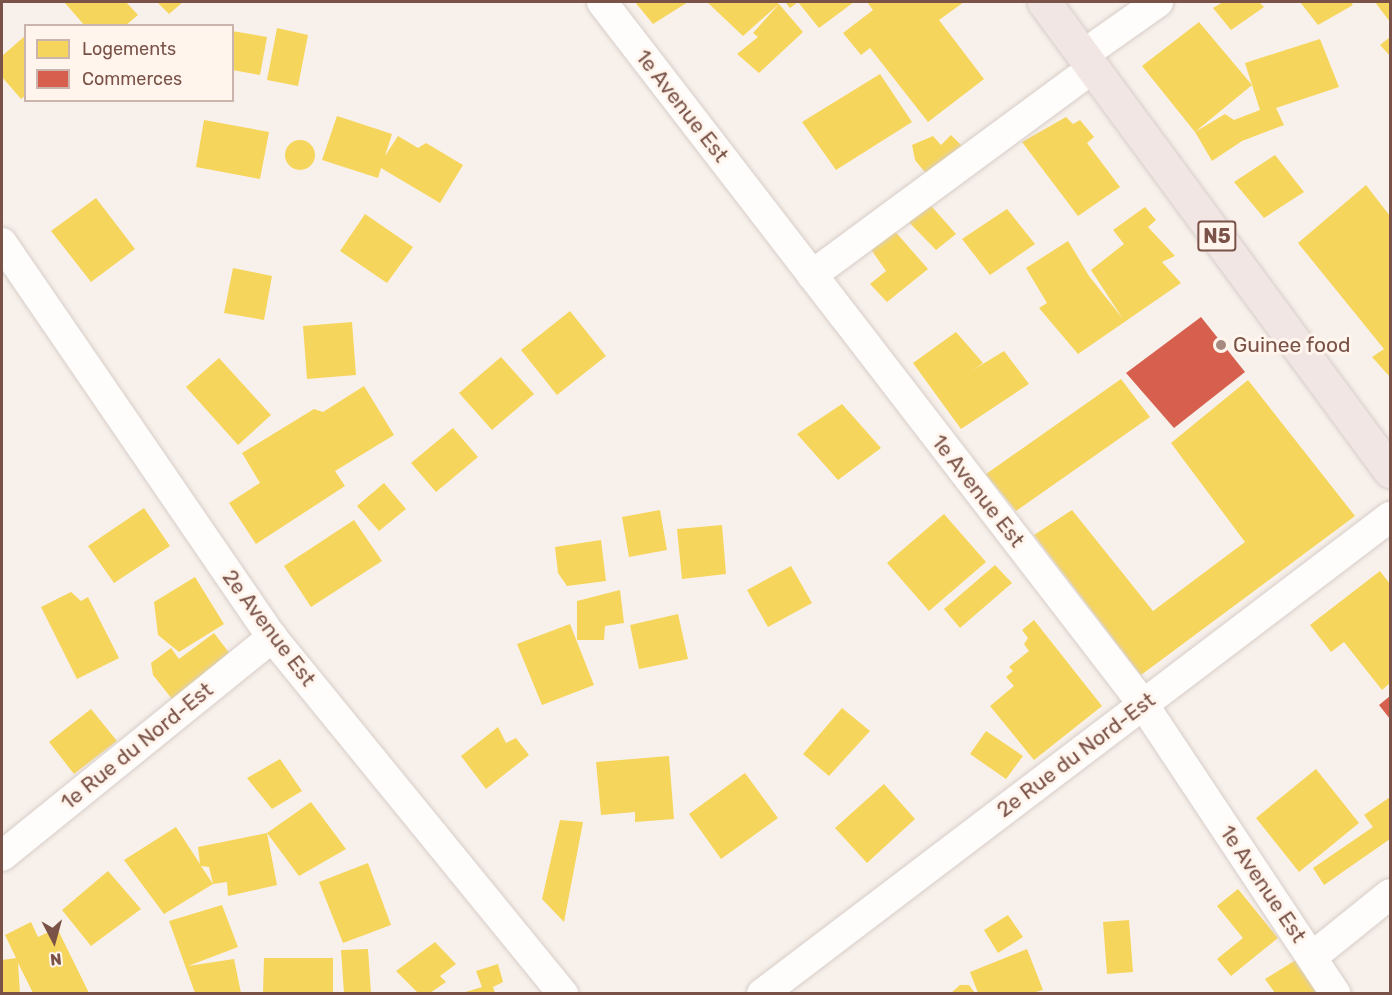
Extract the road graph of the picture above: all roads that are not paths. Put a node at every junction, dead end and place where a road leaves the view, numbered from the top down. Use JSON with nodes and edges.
{"nodes":[{"id":1,"x":602,"y":2,"type":"edge"},
{"id":2,"x":1044,"y":2,"type":"edge"},
{"id":3,"x":1158,"y":2,"type":"edge"},
{"id":4,"x":1088,"y":62,"type":"junction"},
{"id":5,"x":2,"y":243,"type":"edge"},
{"id":6,"x":812,"y":275,"type":"junction"},
{"id":7,"x":1390,"y":471,"type":"edge"},
{"id":8,"x":1390,"y":518,"type":"edge"},
{"id":9,"x":272,"y":637,"type":"junction"},
{"id":10,"x":1143,"y":704,"type":"junction"},
{"id":11,"x":2,"y":856,"type":"edge"},
{"id":12,"x":1390,"y":894,"type":"edge"},
{"id":13,"x":1312,"y":957,"type":"junction"},
{"id":14,"x":563,"y":993,"type":"edge"},
{"id":15,"x":762,"y":993,"type":"edge"},
{"id":16,"x":1336,"y":993,"type":"edge"}],
"edges":[{"from":1,"to":6,"type":"street","name":"1e Avenue Est"},
{"from":2,"to":4,"type":"highway","number":"N5"},
{"from":3,"to":4,"type":"street"},
{"from":4,"to":6,"type":"street"},
{"from":4,"to":7,"type":"highway","number":"N5"},
{"from":5,"to":9,"type":"street","name":"2e Avenue Est"},
{"from":6,"to":10,"type":"street","name":"1e Avenue Est"},
{"from":8,"to":10,"type":"street","name":"2e Rue du Nord-Est"},
{"from":9,"to":11,"type":"street","name":"1e Rue du Nord-Est"},
{"from":9,"to":14,"type":"street","name":"2e Avenue Est"},
{"from":10,"to":13,"type":"street","name":"1e Avenue Est"},
{"from":10,"to":15,"type":"street","name":"2e Rue du Nord-Est"},
{"from":12,"to":13,"type":"street"},
{"from":13,"to":16,"type":"street","name":"1e Avenue Est"}]}
